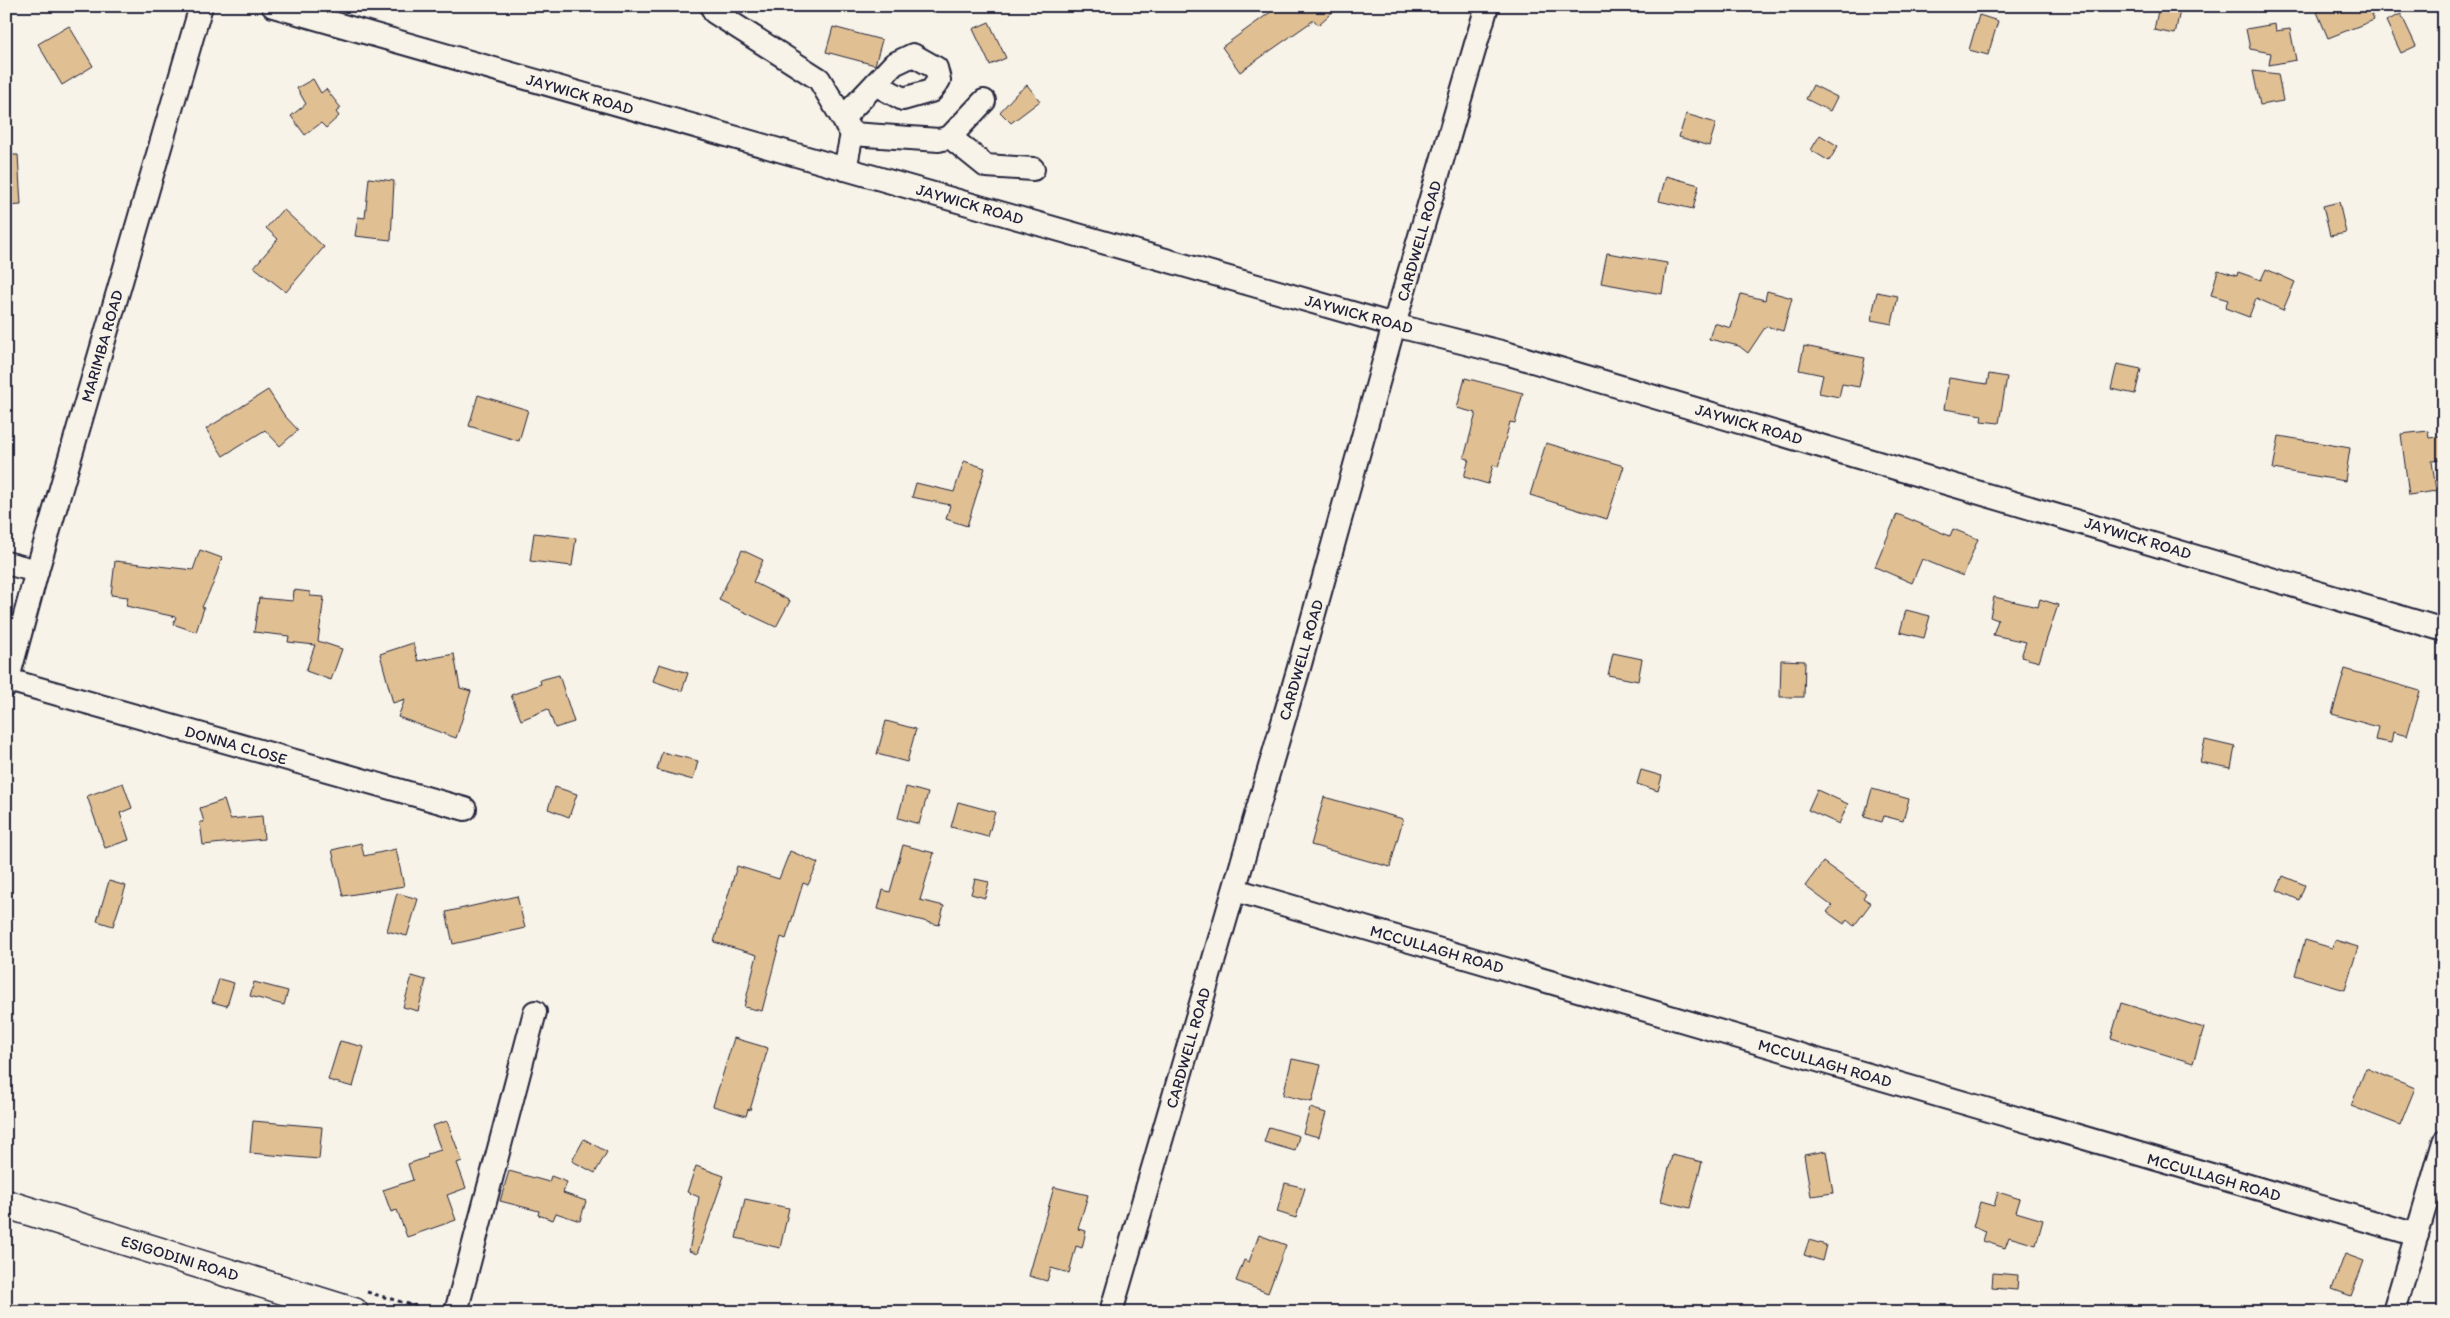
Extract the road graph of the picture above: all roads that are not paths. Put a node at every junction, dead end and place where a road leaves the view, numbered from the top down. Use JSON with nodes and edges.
{"nodes":[{"id":1,"x":201,"y":6,"type":"edge"},
{"id":2,"x":273,"y":6,"type":"edge"},
{"id":3,"x":712,"y":6,"type":"edge"},
{"id":4,"x":1487,"y":6,"type":"edge"},
{"id":5,"x":875,"y":84,"type":"dead end"},
{"id":6,"x":984,"y":100,"type":"dead end"},
{"id":7,"x":848,"y":125,"type":"junction"},
{"id":8,"x":950,"y":137,"type":"junction"},
{"id":9,"x":845,"y":169,"type":"junction"},
{"id":10,"x":1034,"y":169,"type":"dead end"},
{"id":11,"x":1394,"y":325,"type":"junction"},
{"id":12,"x":6,"y":563,"type":"edge"},
{"id":13,"x":37,"y":572,"type":"junction"},
{"id":14,"x":2444,"y":630,"type":"edge"},
{"id":15,"x":7,"y":683,"type":"edge"},
{"id":16,"x":464,"y":810,"type":"dead end"},
{"id":17,"x":1235,"y":890,"type":"junction"},
{"id":18,"x":535,"y":1012,"type":"dead end"},
{"id":19,"x":2444,"y":1142,"type":"edge"},
{"id":20,"x":6,"y":1204,"type":"edge"},
{"id":21,"x":2416,"y":1236,"type":"junction"},
{"id":22,"x":354,"y":1312,"type":"edge"},
{"id":23,"x":456,"y":1312,"type":"edge"},
{"id":24,"x":1111,"y":1312,"type":"edge"},
{"id":25,"x":2394,"y":1312,"type":"edge"}],
"edges":[{"from":1,"to":13,"type":"street","name":"MARIMBA ROAD"},
{"from":2,"to":9,"type":"street","name":"JAYWICK ROAD"},
{"from":3,"to":7,"type":"street"},
{"from":4,"to":11,"type":"street","name":"CARDWELL ROAD"},
{"from":5,"to":7,"type":"street"},
{"from":6,"to":8,"type":"street"},
{"from":7,"to":8,"type":"street"},
{"from":7,"to":9,"type":"street"},
{"from":8,"to":10,"type":"street"},
{"from":9,"to":11,"type":"street","name":"JAYWICK ROAD"},
{"from":11,"to":14,"type":"street","name":"JAYWICK ROAD"},
{"from":11,"to":17,"type":"street","name":"CARDWELL ROAD"},
{"from":12,"to":13,"type":"street"},
{"from":13,"to":15,"type":"street","name":"MARIMBA ROAD"},
{"from":15,"to":16,"type":"street","name":"DONNA CLOSE"},
{"from":17,"to":21,"type":"street","name":"MCCULLAGH ROAD"},
{"from":17,"to":24,"type":"street","name":"CARDWELL ROAD"},
{"from":18,"to":23,"type":"street"},
{"from":19,"to":21,"type":"street"},
{"from":20,"to":22,"type":"main road","name":"ESIGODINI ROAD"},
{"from":21,"to":25,"type":"street"}]}
